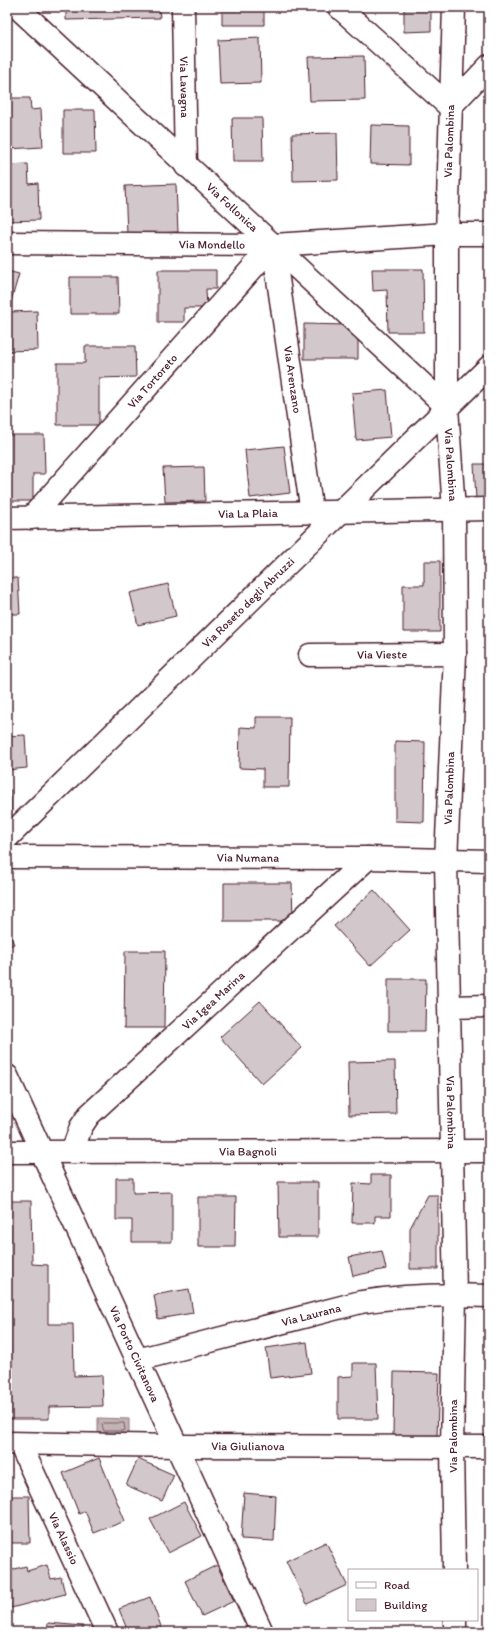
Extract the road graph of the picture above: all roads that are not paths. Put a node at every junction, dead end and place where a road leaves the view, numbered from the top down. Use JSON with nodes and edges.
{"nodes":[{"id":1,"x":17,"y":7,"type":"edge"},
{"id":2,"x":183,"y":7,"type":"edge"},
{"id":3,"x":339,"y":7,"type":"edge"},
{"id":4,"x":454,"y":7,"type":"edge"},
{"id":5,"x":489,"y":66,"type":"edge"},
{"id":6,"x":450,"y":108,"type":"junction"},
{"id":7,"x":186,"y":166,"type":"junction"},
{"id":8,"x":447,"y":234,"type":"junction"},
{"id":9,"x":489,"y":234,"type":"edge"},
{"id":10,"x":7,"y":243,"type":"edge"},
{"id":11,"x":273,"y":245,"type":"junction"},
{"id":12,"x":489,"y":367,"type":"edge"},
{"id":13,"x":447,"y":407,"type":"junction"},
{"id":14,"x":489,"y":509,"type":"edge"},
{"id":15,"x":454,"y":511,"type":"junction"},
{"id":16,"x":339,"y":513,"type":"junction"},
{"id":17,"x":312,"y":514,"type":"junction"},
{"id":18,"x":7,"y":518,"type":"edge"},
{"id":19,"x":31,"y":518,"type":"junction"},
{"id":20,"x":455,"y":654,"type":"junction"},
{"id":21,"x":310,"y":655,"type":"dead end"},
{"id":22,"x":7,"y":838,"type":"edge"},
{"id":23,"x":7,"y":857,"type":"edge"},
{"id":24,"x":368,"y":858,"type":"junction"},
{"id":25,"x":446,"y":861,"type":"junction"},
{"id":26,"x":489,"y":861,"type":"edge"},
{"id":27,"x":489,"y":1006,"type":"edge"},
{"id":28,"x":450,"y":1007,"type":"junction"},
{"id":29,"x":7,"y":1076,"type":"edge"},
{"id":30,"x":453,"y":1151,"type":"junction"},
{"id":31,"x":489,"y":1151,"type":"edge"},
{"id":32,"x":7,"y":1152,"type":"edge"},
{"id":33,"x":72,"y":1152,"type":"junction"},
{"id":34,"x":42,"y":1153,"type":"junction"},
{"id":35,"x":455,"y":1294,"type":"junction"},
{"id":36,"x":489,"y":1296,"type":"edge"},
{"id":37,"x":137,"y":1360,"type":"junction"},
{"id":38,"x":14,"y":1444,"type":"edge"},
{"id":39,"x":176,"y":1446,"type":"junction"},
{"id":40,"x":452,"y":1447,"type":"junction"},
{"id":41,"x":489,"y":1447,"type":"edge"},
{"id":42,"x":454,"y":1569,"type":"edge"},
{"id":43,"x":455,"y":1621,"type":"edge"},
{"id":44,"x":107,"y":1632,"type":"edge"},
{"id":45,"x":262,"y":1632,"type":"edge"},
{"id":46,"x":456,"y":1632,"type":"edge"}],
"edges":[{"from":1,"to":7,"type":"street","name":"Via Follonica"},
{"from":2,"to":7,"type":"street","name":"Via Lavagna"},
{"from":3,"to":6,"type":"street"},
{"from":4,"to":6,"type":"street","name":"Via Palombina"},
{"from":5,"to":6,"type":"street"},
{"from":6,"to":8,"type":"street","name":"Via Palombina"},
{"from":7,"to":11,"type":"street","name":"Via Follonica"},
{"from":8,"to":9,"type":"street","name":"Via Mondello"},
{"from":8,"to":11,"type":"street","name":"Via Mondello"},
{"from":8,"to":13,"type":"street","name":"Via Palombina"},
{"from":10,"to":11,"type":"street","name":"Via Mondello"},
{"from":11,"to":13,"type":"street","name":"Via Follonica"},
{"from":11,"to":17,"type":"street","name":"Via Arenzano"},
{"from":11,"to":19,"type":"street","name":"Via Tortoreto"},
{"from":12,"to":13,"type":"street","name":"Via Roseto degli Abruzzi"},
{"from":13,"to":15,"type":"street","name":"Via Palombina"},
{"from":13,"to":16,"type":"street","name":"Via Roseto degli Abruzzi"},
{"from":14,"to":15,"type":"street","name":"Via La Plaia"},
{"from":15,"to":16,"type":"street","name":"Via La Plaia"},
{"from":15,"to":20,"type":"street","name":"Via Palombina"},
{"from":16,"to":17,"type":"street","name":"Via La Plaia"},
{"from":16,"to":22,"type":"street","name":"Via Roseto degli Abruzzi"},
{"from":17,"to":19,"type":"street","name":"Via La Plaia"},
{"from":18,"to":19,"type":"street","name":"Via La Plaia"},
{"from":20,"to":21,"type":"street","name":"Via Vieste"},
{"from":20,"to":25,"type":"street","name":"Via Palombina"},
{"from":23,"to":24,"type":"street","name":"Via Numana"},
{"from":24,"to":25,"type":"street","name":"Via Numana"},
{"from":24,"to":33,"type":"street","name":"Via Igea Marina"},
{"from":25,"to":26,"type":"street","name":"Via Numana"},
{"from":25,"to":28,"type":"street","name":"Via Palombina"},
{"from":27,"to":28,"type":"street"},
{"from":28,"to":30,"type":"street","name":"Via Palombina"},
{"from":29,"to":34,"type":"street","name":"Via Porto Civitanova"},
{"from":30,"to":31,"type":"street","name":"Via Bagnoli"},
{"from":30,"to":33,"type":"street","name":"Via Bagnoli"},
{"from":30,"to":35,"type":"street","name":"Via Palombina"},
{"from":32,"to":34,"type":"street","name":"Via Bagnoli"},
{"from":33,"to":34,"type":"street","name":"Via Bagnoli"},
{"from":34,"to":37,"type":"street","name":"Via Porto Civitanova"},
{"from":35,"to":36,"type":"street","name":"Via Laurana"},
{"from":35,"to":37,"type":"street","name":"Via Laurana"},
{"from":35,"to":40,"type":"street","name":"Via Palombina"},
{"from":37,"to":39,"type":"street","name":"Via Porto Civitanova"},
{"from":38,"to":39,"type":"street","name":"Via Giulianova"},
{"from":38,"to":44,"type":"street","name":"Via Alassio"},
{"from":39,"to":40,"type":"street","name":"Via Giulianova"},
{"from":39,"to":45,"type":"street","name":"Via Porto Civitanova"},
{"from":40,"to":41,"type":"street","name":"Via Giulianova"},
{"from":40,"to":42,"type":"street","name":"Via Palombina"},
{"from":43,"to":46,"type":"street"}]}
